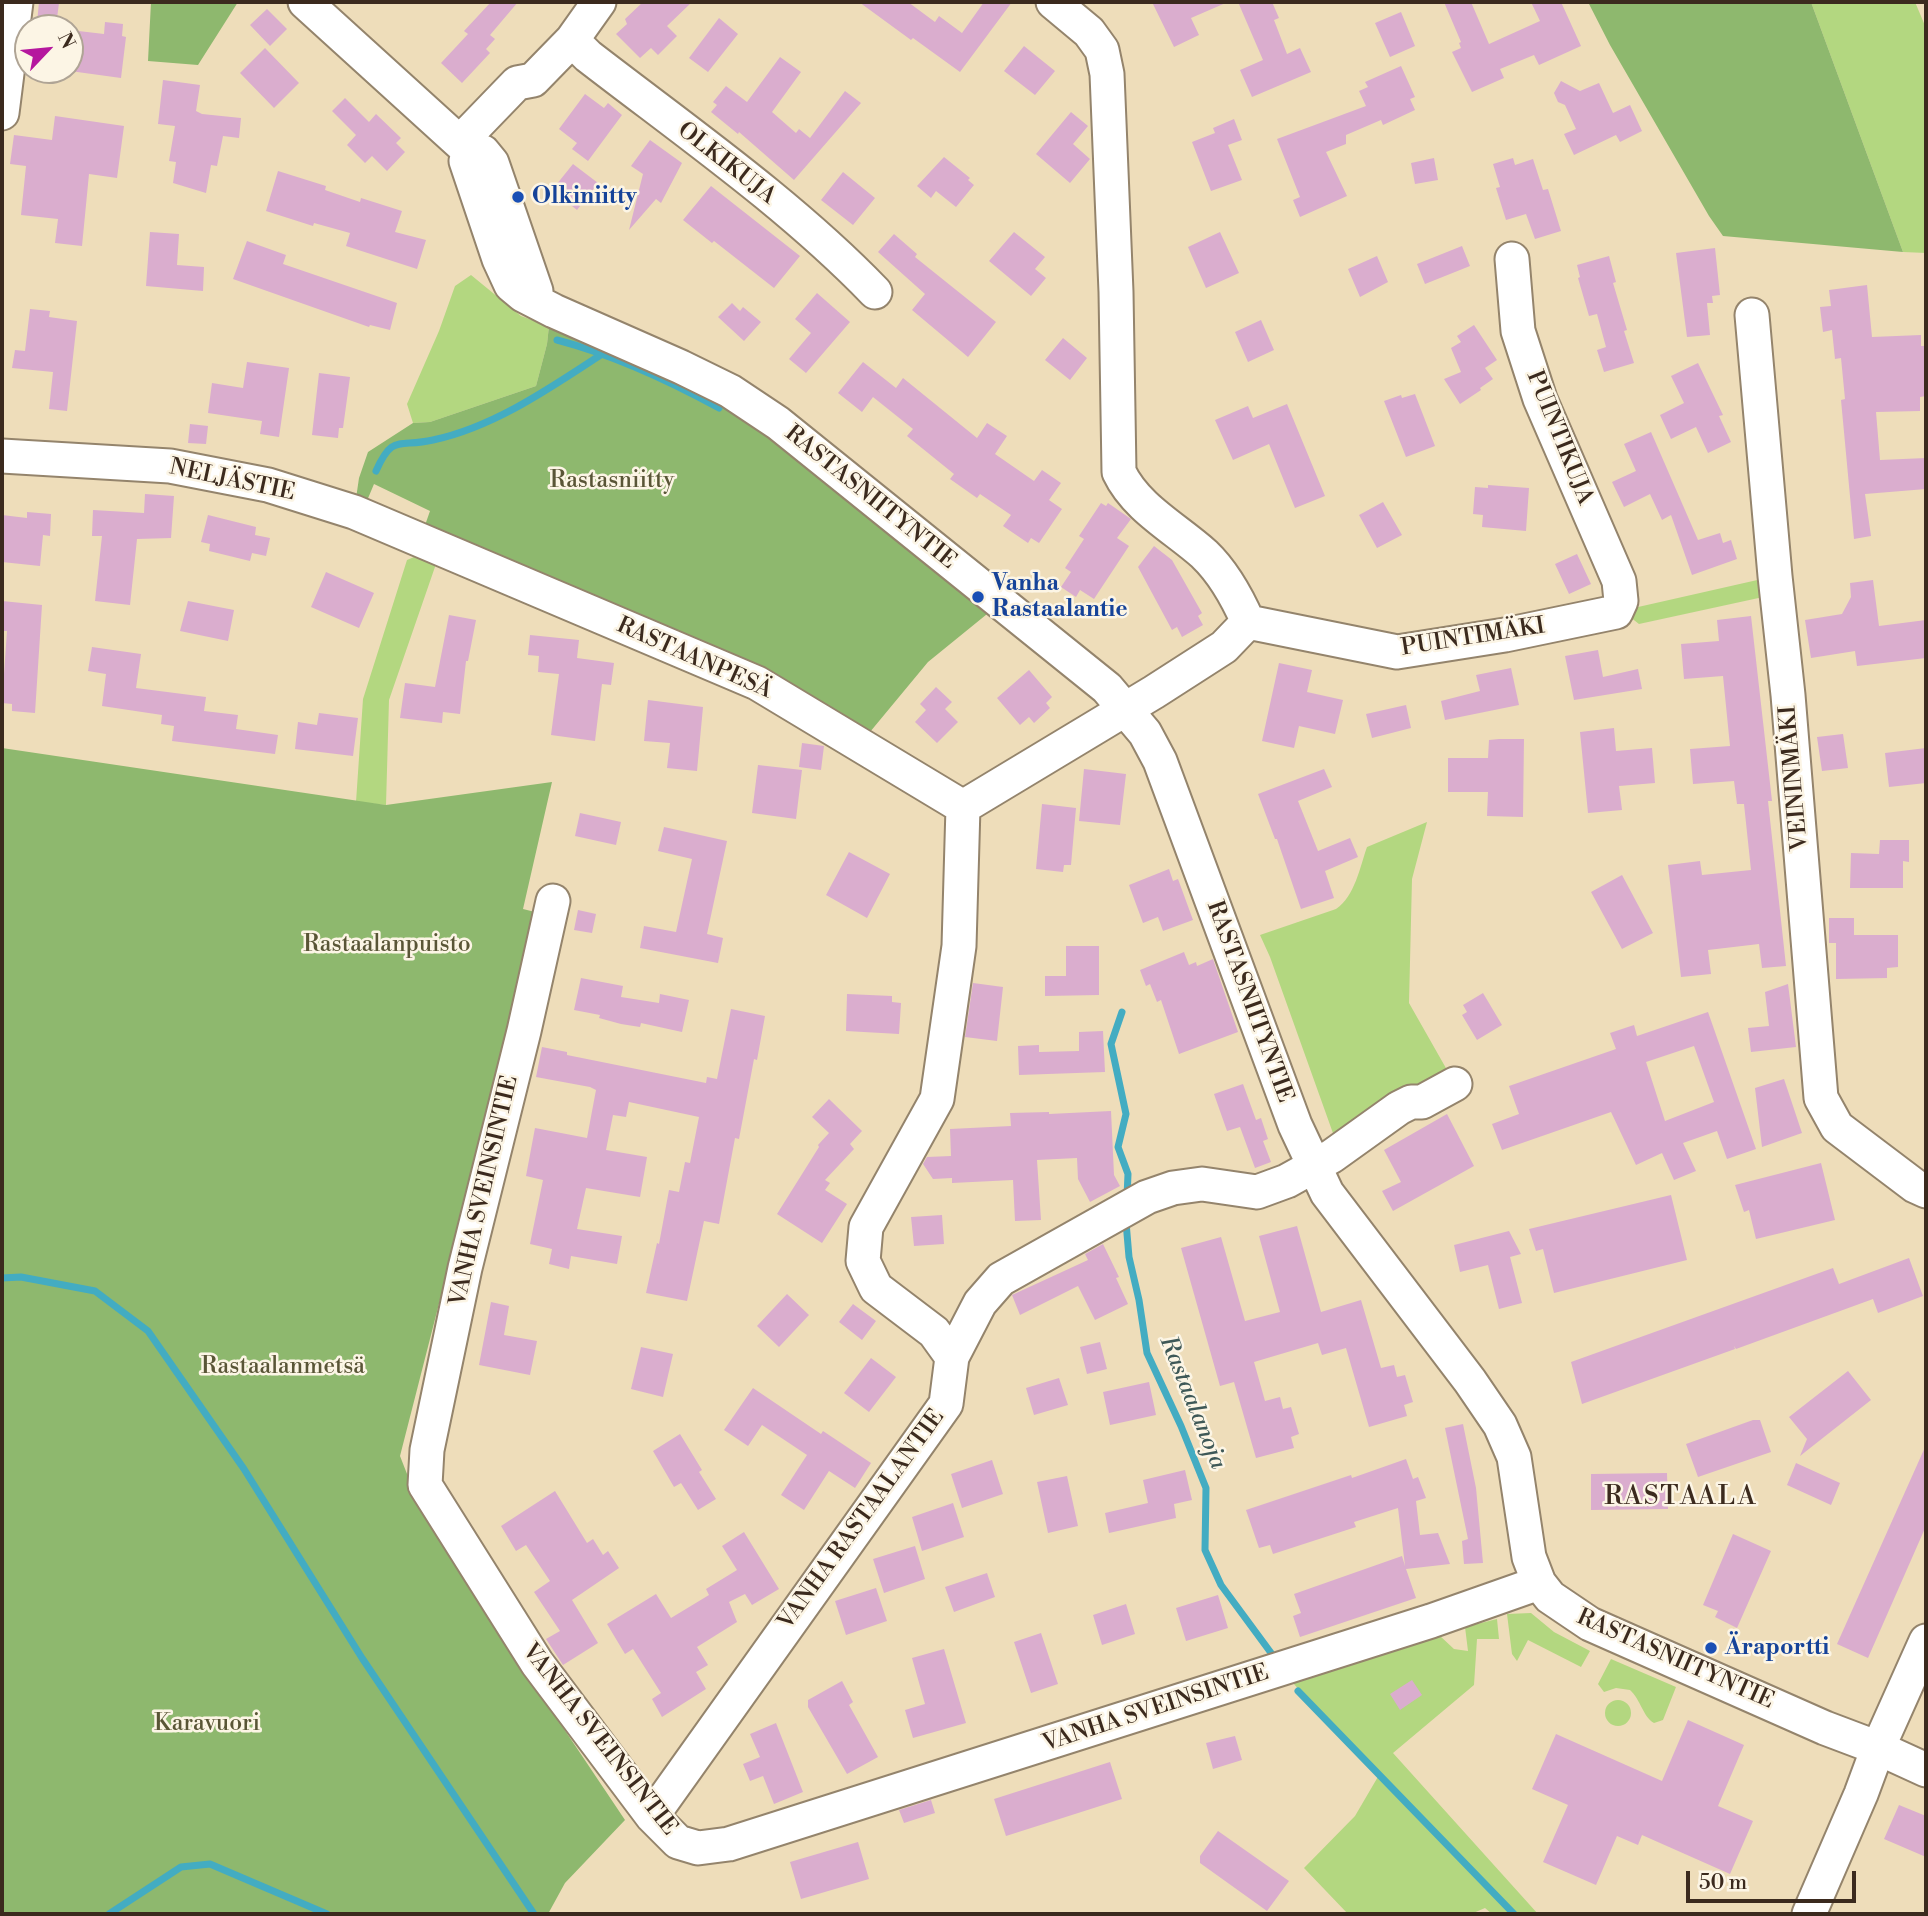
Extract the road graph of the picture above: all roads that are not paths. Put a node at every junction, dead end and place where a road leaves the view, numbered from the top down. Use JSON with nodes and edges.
{"nodes":[{"id":1,"x":16,"y":2,"type":"edge"},
{"id":2,"x":305,"y":2,"type":"edge"},
{"id":3,"x":599,"y":2,"type":"edge"},
{"id":4,"x":1053,"y":2,"type":"edge"},
{"id":5,"x":572,"y":40,"type":"junction"},
{"id":6,"x":2,"y":113,"type":"edge"},
{"id":7,"x":471,"y":148,"type":"junction"},
{"id":8,"x":1512,"y":260,"type":"dead end"},
{"id":9,"x":875,"y":292,"type":"dead end"},
{"id":10,"x":1752,"y":315,"type":"dead end"},
{"id":11,"x":2,"y":456,"type":"edge"},
{"id":12,"x":451,"y":553,"type":"joint"},
{"id":13,"x":1616,"y":612,"type":"joint"},
{"id":14,"x":1248,"y":622,"type":"junction"},
{"id":15,"x":1126,"y":709,"type":"junction"},
{"id":16,"x":962,"y":807,"type":"junction"},
{"id":17,"x":553,"y":901,"type":"dead end"},
{"id":18,"x":1455,"y":1084,"type":"dead end"},
{"id":19,"x":1313,"y":1167,"type":"junction"},
{"id":20,"x":1926,"y":1191,"type":"edge"},
{"id":21,"x":952,"y":1357,"type":"junction"},
{"id":22,"x":1539,"y":1583,"type":"junction"},
{"id":23,"x":1926,"y":1641,"type":"edge"},
{"id":24,"x":1878,"y":1748,"type":"junction"},
{"id":25,"x":1926,"y":1770,"type":"edge"},
{"id":26,"x":652,"y":1816,"type":"junction"},
{"id":27,"x":1809,"y":1914,"type":"edge"}],
"edges":[{"from":1,"to":6,"type":"street"},
{"from":2,"to":7,"type":"street"},
{"from":3,"to":5,"type":"street"},
{"from":4,"to":14,"type":"street"},
{"from":5,"to":7,"type":"street"},
{"from":5,"to":9,"type":"street","name":"OLKIKUJA"},
{"from":7,"to":15,"type":"street","name":"RASTASNIITYNTIE"},
{"from":8,"to":13,"type":"street","name":"PUINTIKUJA"},
{"from":10,"to":20,"type":"street","name":"VEININMÄKI"},
{"from":11,"to":12,"type":"street","name":"NELJÄSTIE"},
{"from":12,"to":16,"type":"street","name":"RASTAANPESÄ"},
{"from":13,"to":14,"type":"street","name":"PUINTIMÄKI"},
{"from":14,"to":15,"type":"street"},
{"from":15,"to":16,"type":"street"},
{"from":15,"to":19,"type":"street","name":"RASTASNIITYNTIE"},
{"from":16,"to":21,"type":"street"},
{"from":17,"to":26,"type":"street","name":"VANHA SVEINSINTIE"},
{"from":18,"to":19,"type":"street"},
{"from":19,"to":21,"type":"street"},
{"from":19,"to":22,"type":"street","name":"RASTASNIITYNTIE"},
{"from":21,"to":26,"type":"street","name":"VANHA RASTAALANTIE"},
{"from":22,"to":24,"type":"street","name":"RASTASNIITYNTIE"},
{"from":22,"to":26,"type":"street","name":"VANHA SVEINSINTIE"},
{"from":23,"to":24,"type":"street"},
{"from":24,"to":25,"type":"street"},
{"from":24,"to":27,"type":"street"}]}
